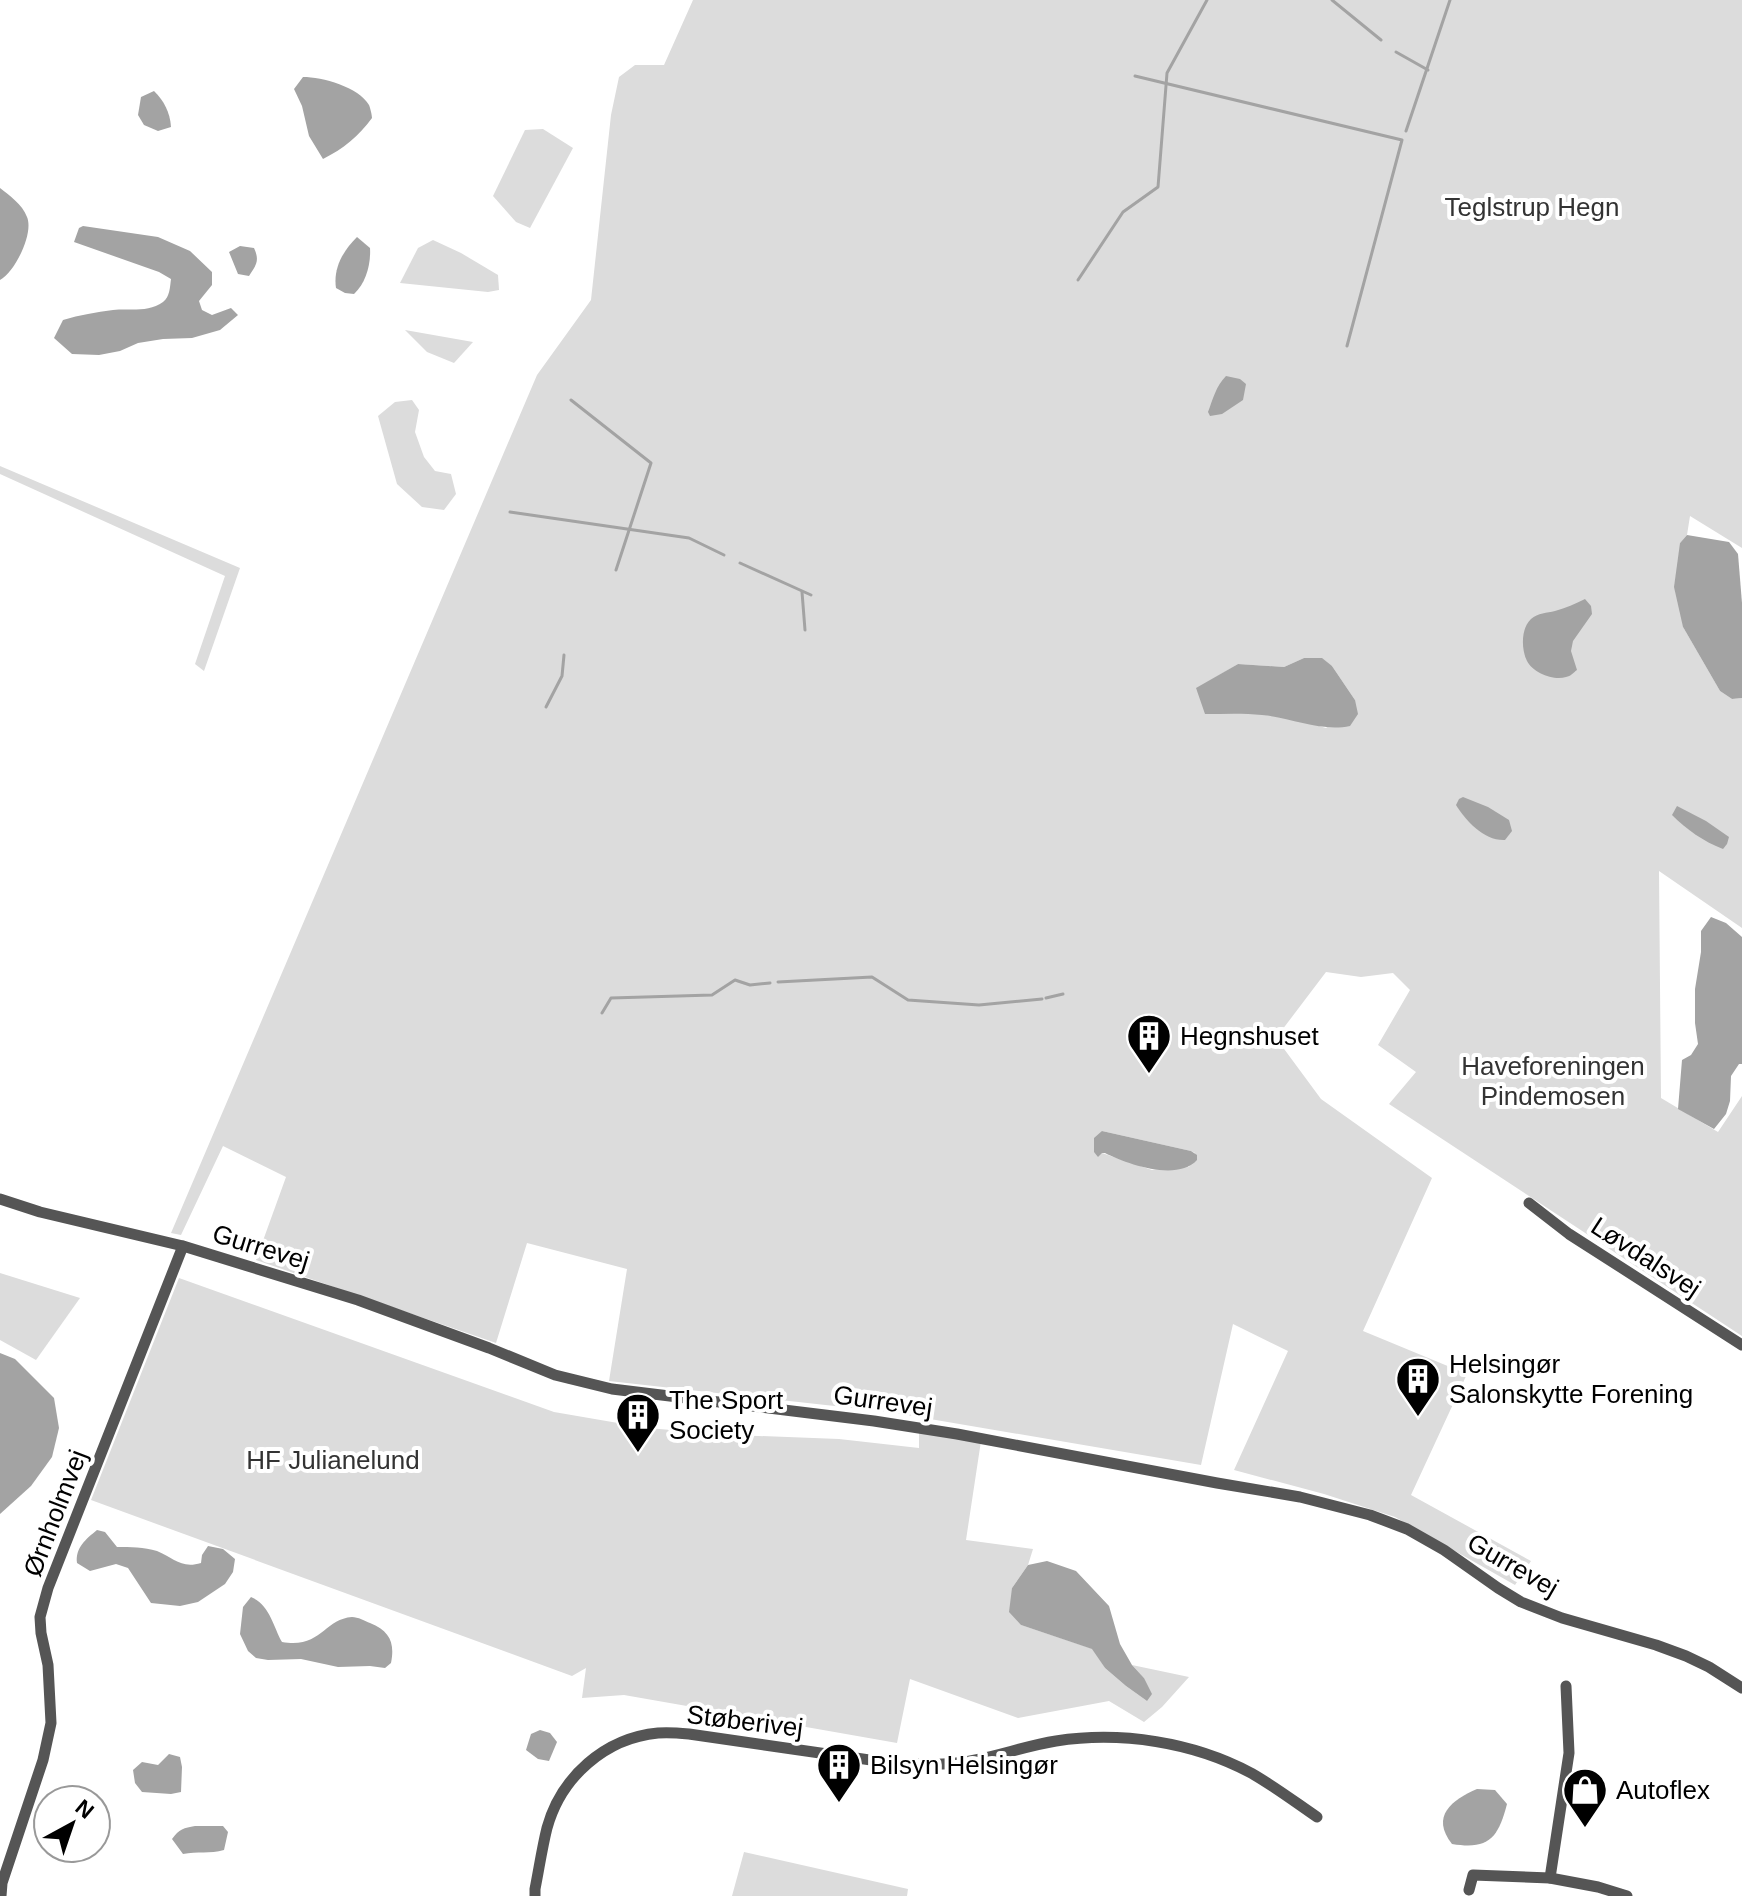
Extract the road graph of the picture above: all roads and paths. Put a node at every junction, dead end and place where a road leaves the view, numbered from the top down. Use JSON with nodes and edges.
{"nodes":[{"id":1,"x":0,"y":1199,"type":"edge"},
{"id":2,"x":1529,"y":1203,"type":"dead end"},
{"id":3,"x":183,"y":1246,"type":"junction"},
{"id":4,"x":1742,"y":1345,"type":"edge"},
{"id":5,"x":1566,"y":1686,"type":"dead end"},
{"id":6,"x":1742,"y":1688,"type":"edge"},
{"id":7,"x":1317,"y":1817,"type":"dead end"},
{"id":8,"x":1550,"y":1878,"type":"junction"},
{"id":9,"x":1469,"y":1890,"type":"dead end"},
{"id":10,"x":1,"y":1896,"type":"edge"},
{"id":11,"x":535,"y":1896,"type":"edge"},
{"id":12,"x":1627,"y":1896,"type":"edge"}],
"edges":[{"from":1,"to":3,"type":"street","name":"Gurrevej"},
{"from":2,"to":4,"type":"street","name":"Løvdalsvej"},
{"from":3,"to":6,"type":"street","name":"Gurrevej"},
{"from":3,"to":10,"type":"street","name":"Ørnholmvej"},
{"from":5,"to":8,"type":"street"},
{"from":7,"to":11,"type":"street","name":"Støberivej"},
{"from":8,"to":9,"type":"street"},
{"from":8,"to":12,"type":"street"}]}
